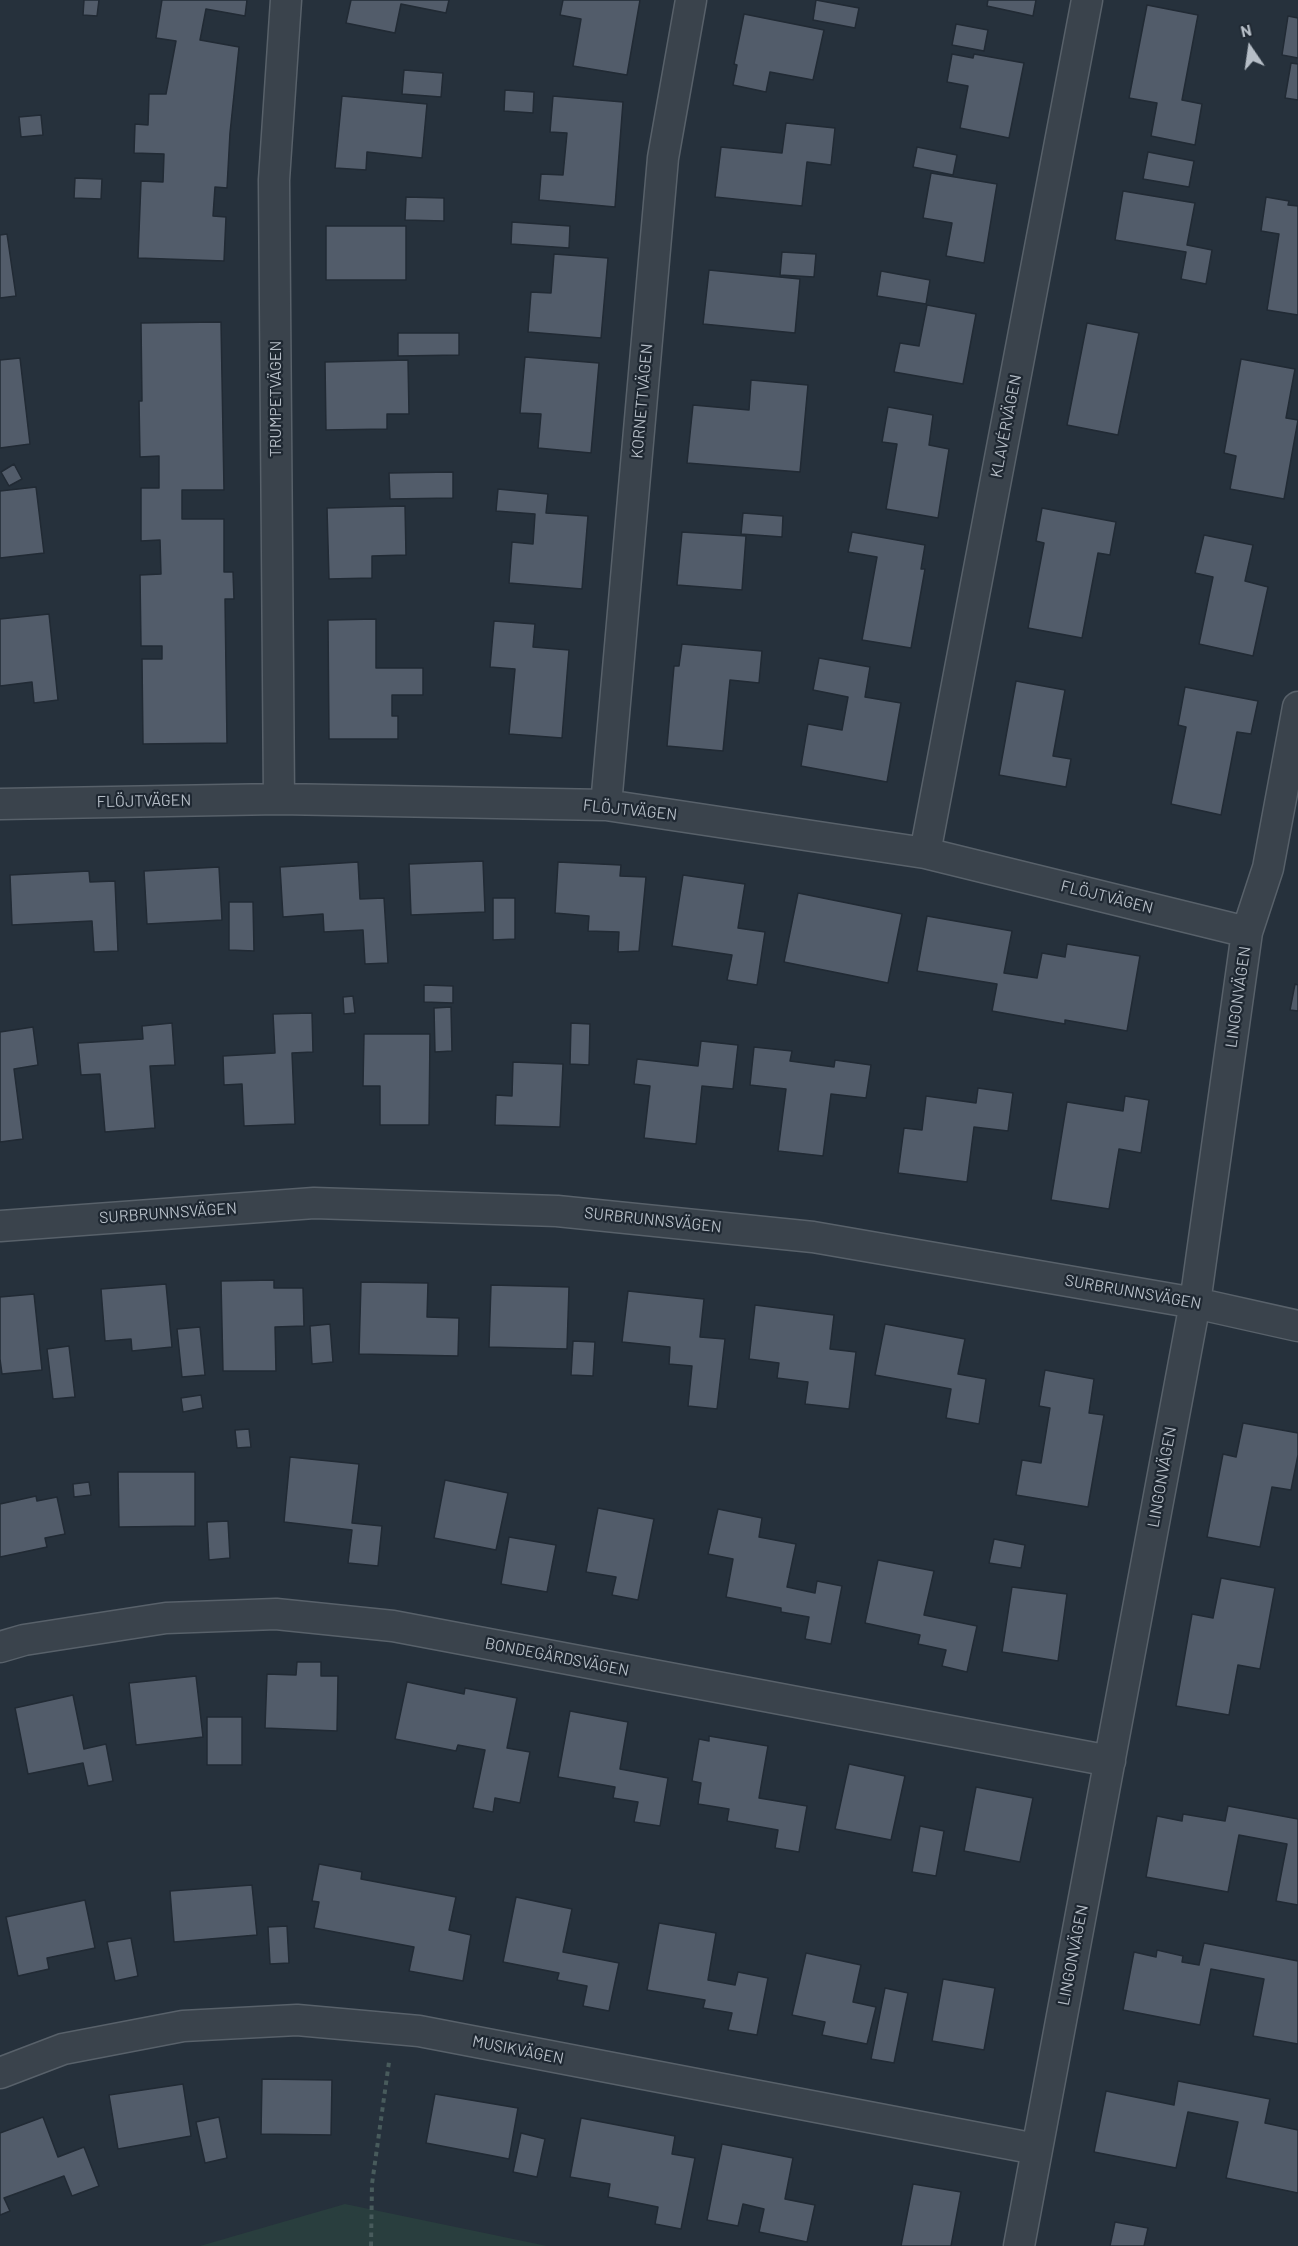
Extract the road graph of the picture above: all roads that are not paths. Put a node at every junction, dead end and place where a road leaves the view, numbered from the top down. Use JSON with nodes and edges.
{"nodes":[{"id":1,"x":286,"y":0,"type":"edge"},
{"id":2,"x":691,"y":0,"type":"edge"},
{"id":3,"x":1087,"y":0,"type":"edge"},
{"id":4,"x":1298,"y":707,"type":"edge"},
{"id":5,"x":279,"y":799,"type":"junction"},
{"id":6,"x":0,"y":804,"type":"edge"},
{"id":7,"x":606,"y":805,"type":"junction"},
{"id":8,"x":925,"y":853,"type":"junction"},
{"id":9,"x":1247,"y":932,"type":"junction"},
{"id":10,"x":0,"y":1226,"type":"edge"},
{"id":11,"x":1195,"y":1303,"type":"junction"},
{"id":12,"x":1298,"y":1326,"type":"edge"},
{"id":13,"x":0,"y":1647,"type":"edge"},
{"id":14,"x":1110,"y":1761,"type":"junction"},
{"id":15,"x":0,"y":2073,"type":"edge"},
{"id":16,"x":1035,"y":2149,"type":"junction"},
{"id":17,"x":1018,"y":2246,"type":"edge"}],
"edges":[{"from":1,"to":5,"type":"street","name":"TRUMPETVÄGEN"},
{"from":2,"to":7,"type":"street","name":"KORNETTVÄGEN"},
{"from":3,"to":8,"type":"street","name":"KLAVÉRVÄGEN"},
{"from":4,"to":9,"type":"street","name":"LINGONVÄGEN"},
{"from":5,"to":6,"type":"street","name":"FLÖJTVÄGEN"},
{"from":5,"to":7,"type":"street","name":"FLÖJTVÄGEN"},
{"from":7,"to":8,"type":"street","name":"FLÖJTVÄGEN"},
{"from":8,"to":9,"type":"street","name":"FLÖJTVÄGEN"},
{"from":9,"to":11,"type":"street","name":"LINGONVÄGEN"},
{"from":10,"to":11,"type":"street","name":"SURBRUNNSVÄGEN"},
{"from":11,"to":12,"type":"street","name":"SURBRUNNSVÄGEN"},
{"from":11,"to":14,"type":"street","name":"LINGONVÄGEN"},
{"from":13,"to":14,"type":"street","name":"BONDEGÅRDSVÄGEN"},
{"from":14,"to":16,"type":"street","name":"LINGONVÄGEN"},
{"from":15,"to":16,"type":"street","name":"MUSIKVÄGEN"},
{"from":16,"to":17,"type":"street","name":"LINGONVÄGEN"}]}
